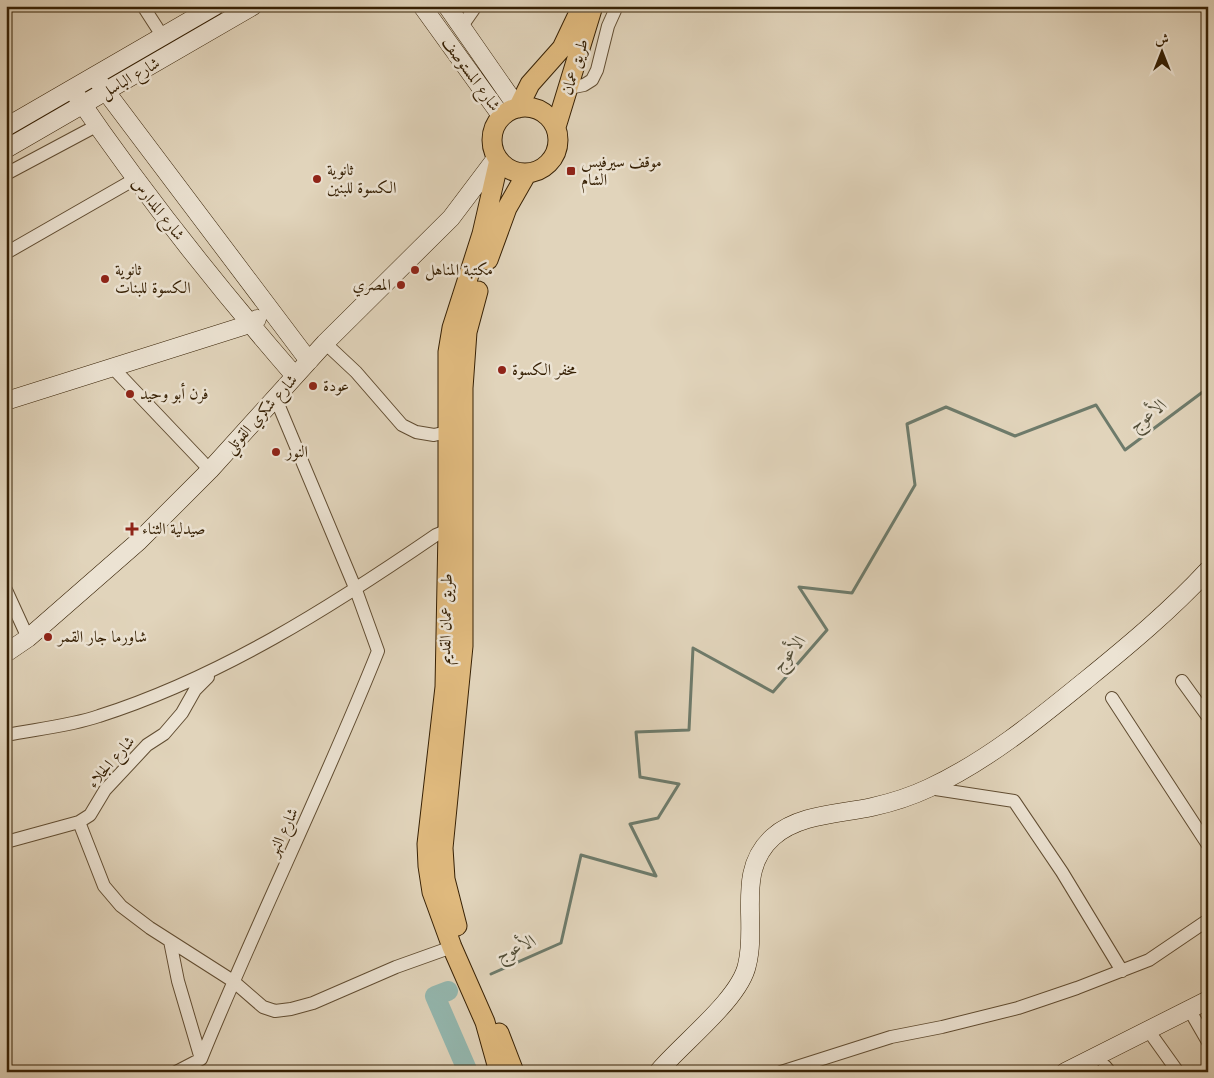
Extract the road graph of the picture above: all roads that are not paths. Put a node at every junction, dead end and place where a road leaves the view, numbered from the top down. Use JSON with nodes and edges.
{"nodes":[{"id":1,"x":143,"y":6,"type":"edge"},
{"id":2,"x":215,"y":6,"type":"edge"},
{"id":3,"x":253,"y":6,"type":"edge"},
{"id":4,"x":422,"y":6,"type":"edge"},
{"id":5,"x":447,"y":6,"type":"edge"},
{"id":6,"x":476,"y":6,"type":"edge"},
{"id":7,"x":617,"y":6,"type":"edge"},
{"id":8,"x":588,"y":12,"type":"edge"},
{"id":9,"x":462,"y":26,"type":"junction"},
{"id":10,"x":606,"y":33,"type":"junction"},
{"id":11,"x":163,"y":37,"type":"junction"},
{"id":12,"x":96,"y":77,"type":"junction"},
{"id":13,"x":569,"y":88,"type":"junction"},
{"id":14,"x":72,"y":89,"type":"junction"},
{"id":15,"x":106,"y":92,"type":"junction"},
{"id":16,"x":82,"y":104,"type":"junction"},
{"id":17,"x":510,"y":112,"type":"junction"},
{"id":18,"x":6,"y":126,"type":"edge"},
{"id":19,"x":96,"y":126,"type":"junction"},
{"id":20,"x":556,"y":127,"type":"junction"},
{"id":21,"x":6,"y":148,"type":"edge"},
{"id":22,"x":498,"y":159,"type":"junction"},
{"id":23,"x":6,"y":174,"type":"edge"},
{"id":24,"x":527,"y":174,"type":"junction"},
{"id":25,"x":135,"y":179,"type":"junction"},
{"id":26,"x":6,"y":252,"type":"edge"},
{"id":27,"x":270,"y":310,"type":"junction"},
{"id":28,"x":250,"y":324,"type":"junction"},
{"id":29,"x":325,"y":343,"type":"junction"},
{"id":30,"x":309,"y":361,"type":"junction"},
{"id":31,"x":114,"y":369,"type":"junction"},
{"id":32,"x":295,"y":376,"type":"junction"},
{"id":33,"x":276,"y":399,"type":"junction"},
{"id":34,"x":6,"y":402,"type":"edge"},
{"id":35,"x":447,"y":432,"type":"junction"},
{"id":36,"x":210,"y":470,"type":"junction"},
{"id":37,"x":448,"y":530,"type":"junction"},
{"id":38,"x":1208,"y":570,"type":"edge"},
{"id":39,"x":6,"y":590,"type":"edge"},
{"id":40,"x":356,"y":590,"type":"junction"},
{"id":41,"x":28,"y":638,"type":"junction"},
{"id":42,"x":6,"y":653,"type":"edge"},
{"id":43,"x":218,"y":669,"type":"junction"},
{"id":44,"x":1182,"y":681,"type":"dead end"},
{"id":45,"x":1112,"y":698,"type":"dead end"},
{"id":46,"x":1208,"y":716,"type":"edge"},
{"id":47,"x":6,"y":735,"type":"edge"},
{"id":48,"x":928,"y":788,"type":"junction"},
{"id":49,"x":78,"y":822,"type":"junction"},
{"id":50,"x":6,"y":842,"type":"edge"},
{"id":51,"x":1208,"y":844,"type":"edge"},
{"id":52,"x":1208,"y":920,"type":"edge"},
{"id":53,"x":170,"y":941,"type":"junction"},
{"id":54,"x":452,"y":947,"type":"junction"},
{"id":55,"x":1122,"y":971,"type":"junction"},
{"id":56,"x":233,"y":981,"type":"junction"},
{"id":57,"x":1208,"y":1000,"type":"edge"},
{"id":58,"x":1200,"y":1013,"type":"edge"},
{"id":59,"x":1153,"y":1037,"type":"junction"},
{"id":60,"x":1208,"y":1042,"type":"edge"},
{"id":61,"x":202,"y":1059,"type":"junction"},
{"id":62,"x":1102,"y":1070,"type":"edge"},
{"id":63,"x":176,"y":1072,"type":"edge"},
{"id":64,"x":499,"y":1072,"type":"edge"},
{"id":65,"x":514,"y":1072,"type":"edge"},
{"id":66,"x":658,"y":1072,"type":"edge"},
{"id":67,"x":781,"y":1072,"type":"edge"},
{"id":68,"x":1065,"y":1072,"type":"edge"},
{"id":69,"x":1178,"y":1072,"type":"edge"}],
"edges":[{"from":1,"to":11,"type":"street"},
{"from":2,"to":11,"type":"street","name":"شارع الباسل"},
{"from":3,"to":15,"type":"street","name":"شارع الباسل"},
{"from":4,"to":17,"type":"street","name":"شارع المستوصف"},
{"from":5,"to":9,"type":"street","name":"شارع المستوصف"},
{"from":6,"to":9,"type":"street"},
{"from":7,"to":10,"type":"street"},
{"from":8,"to":10,"type":"street"},
{"from":8,"to":13,"type":"main road","name":"طريق عمان"},
{"from":8,"to":17,"type":"main road","name":"طريق عمان"},
{"from":9,"to":17,"type":"street","name":"شارع المستوصف"},
{"from":10,"to":13,"type":"street"},
{"from":11,"to":12,"type":"street","name":"شارع الباسل"},
{"from":12,"to":14,"type":"street","name":"شارع الباسل"},
{"from":12,"to":15,"type":"street","name":"شارع المدارس"},
{"from":13,"to":20,"type":"main road","name":"طريق عمان"},
{"from":14,"to":16,"type":"street","name":"شارع المدارس"},
{"from":14,"to":18,"type":"street","name":"شارع الباسل"},
{"from":15,"to":16,"type":"street","name":"شارع الباسل"},
{"from":15,"to":27,"type":"street","name":"شارع المدارس"},
{"from":16,"to":19,"type":"street","name":"شارع المدارس"},
{"from":16,"to":21,"type":"street","name":"شارع الباسل"},
{"from":17,"to":20,"type":"main road"},
{"from":17,"to":22,"type":"main road"},
{"from":19,"to":23,"type":"street"},
{"from":19,"to":25,"type":"street","name":"شارع المدارس"},
{"from":20,"to":24,"type":"main road"},
{"from":22,"to":24,"type":"main road"},
{"from":22,"to":29,"type":"street","name":"شارع شكري القوتلي"},
{"from":22,"to":35,"type":"main road","name":"طريق عمان القديم"},
{"from":24,"to":65,"type":"main road","name":"طريق عمان القديم"},
{"from":25,"to":26,"type":"street"},
{"from":25,"to":28,"type":"street","name":"شارع المدارس"},
{"from":27,"to":28,"type":"street"},
{"from":27,"to":30,"type":"street","name":"شارع المدارس"},
{"from":28,"to":31,"type":"street"},
{"from":28,"to":32,"type":"street","name":"شارع المدارس"},
{"from":29,"to":30,"type":"street","name":"شارع شكري القوتلي"},
{"from":29,"to":35,"type":"street"},
{"from":30,"to":32,"type":"street","name":"شارع شكري القوتلي"},
{"from":31,"to":34,"type":"street"},
{"from":31,"to":36,"type":"street"},
{"from":32,"to":33,"type":"street","name":"شارع شكري القوتلي"},
{"from":33,"to":36,"type":"street","name":"شارع شكري القوتلي"},
{"from":33,"to":40,"type":"street","name":"شارع النهر"},
{"from":35,"to":37,"type":"main road","name":"طريق عمان القديم"},
{"from":36,"to":41,"type":"street","name":"شارع شكري القوتلي"},
{"from":37,"to":40,"type":"street"},
{"from":37,"to":54,"type":"main road","name":"طريق عمان القديم"},
{"from":38,"to":48,"type":"street"},
{"from":39,"to":41,"type":"street"},
{"from":40,"to":43,"type":"street"},
{"from":40,"to":56,"type":"street","name":"شارع النهر"},
{"from":41,"to":42,"type":"street","name":"شارع شكري القوتلي"},
{"from":43,"to":47,"type":"street"},
{"from":43,"to":49,"type":"street","name":"شارع الجلاء"},
{"from":44,"to":46,"type":"street"},
{"from":45,"to":51,"type":"street"},
{"from":48,"to":55,"type":"street"},
{"from":48,"to":66,"type":"street"},
{"from":49,"to":50,"type":"street","name":"شارع الجلاء"},
{"from":49,"to":53,"type":"street"},
{"from":52,"to":55,"type":"street"},
{"from":53,"to":56,"type":"street"},
{"from":53,"to":61,"type":"street"},
{"from":54,"to":56,"type":"street"},
{"from":54,"to":64,"type":"main road","name":"طريق عمان القديم"},
{"from":55,"to":67,"type":"street"},
{"from":56,"to":61,"type":"street","name":"شارع النهر"},
{"from":57,"to":68,"type":"street"},
{"from":58,"to":59,"type":"street"},
{"from":58,"to":60,"type":"street"},
{"from":59,"to":62,"type":"street"},
{"from":59,"to":69,"type":"street"},
{"from":61,"to":63,"type":"street"}]}
